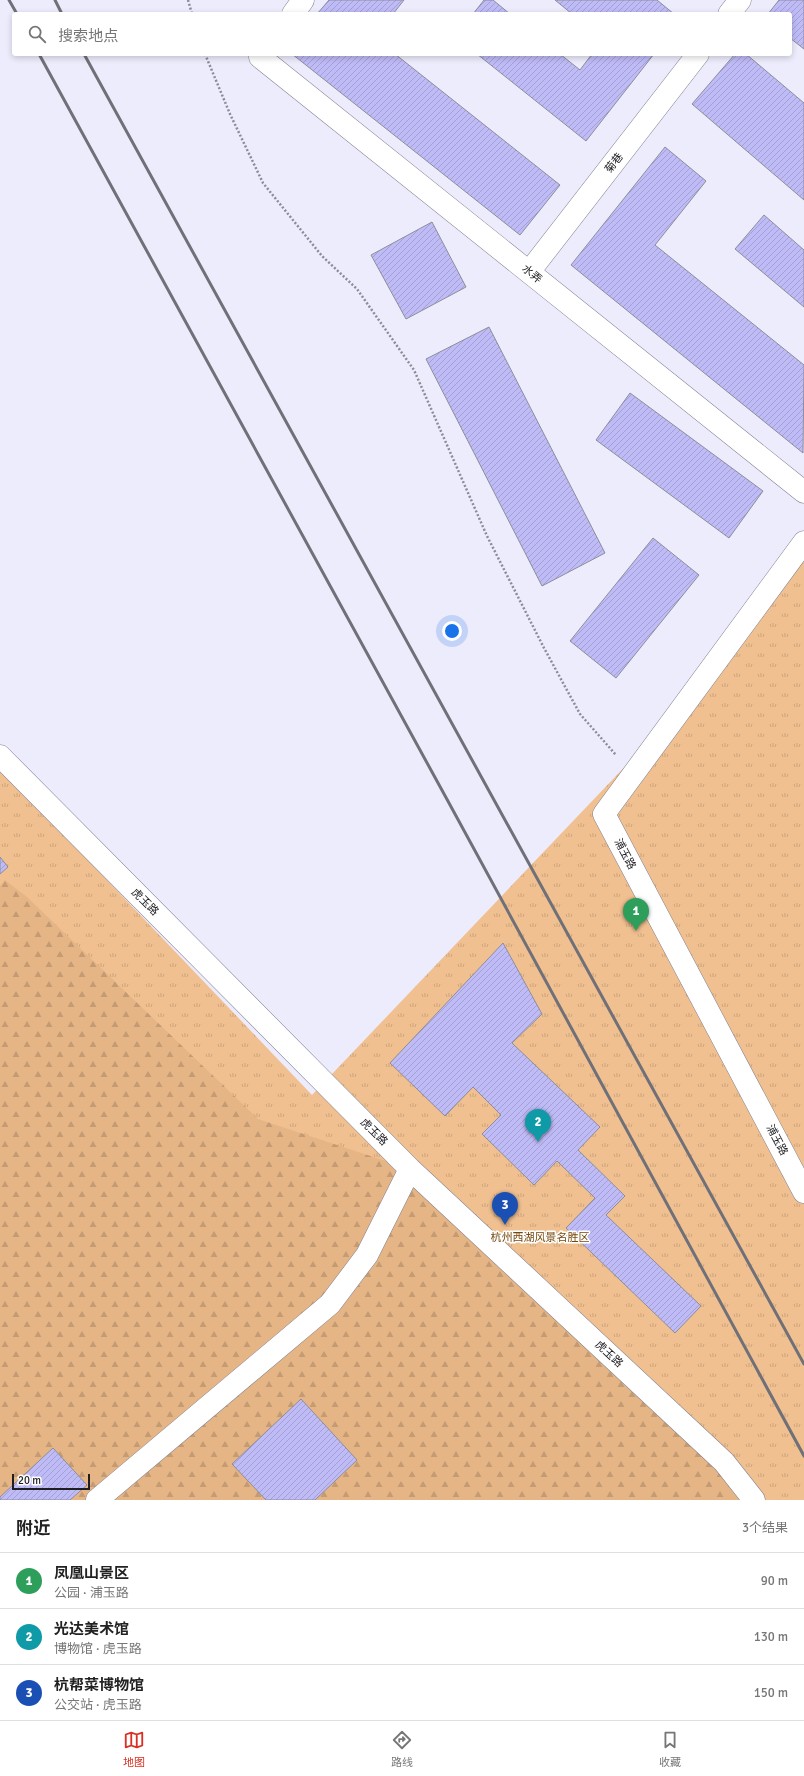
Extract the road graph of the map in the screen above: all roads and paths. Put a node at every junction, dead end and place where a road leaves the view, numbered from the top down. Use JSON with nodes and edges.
{"nodes":[{"id":1,"x":188,"y":0,"type":"edge"},
{"id":2,"x":303,"y":0,"type":"edge"},
{"id":3,"x":740,"y":0,"type":"edge"},
{"id":4,"x":191,"y":12,"type":"edge"},
{"id":5,"x":294,"y":12,"type":"edge"},
{"id":6,"x":731,"y":12,"type":"edge"},
{"id":7,"x":206,"y":56,"type":"edge"},
{"id":8,"x":261,"y":56,"type":"edge"},
{"id":9,"x":696,"y":56,"type":"edge"},
{"id":10,"x":529,"y":272,"type":"junction"},
{"id":11,"x":804,"y":492,"type":"edge"},
{"id":12,"x":804,"y":542,"type":"edge"},
{"id":13,"x":0,"y":756,"type":"edge"},
{"id":14,"x":633,"y":774,"type":"junction"},
{"id":15,"x":410,"y":1169,"type":"junction"},
{"id":16,"x":804,"y":1192,"type":"edge"},
{"id":17,"x":97,"y":1500,"type":"edge"},
{"id":18,"x":754,"y":1500,"type":"edge"}],
"edges":[{"from":1,"to":4,"type":"path"},
{"from":2,"to":5,"type":"street"},
{"from":3,"to":6,"type":"street"},
{"from":7,"to":14,"type":"path"},
{"from":8,"to":10,"type":"street","name":"水弄"},
{"from":9,"to":10,"type":"street","name":"菊巷"},
{"from":10,"to":11,"type":"street","name":"水弄"},
{"from":12,"to":14,"type":"street","name":"浦玉路"},
{"from":13,"to":15,"type":"street","name":"虎玉路"},
{"from":14,"to":16,"type":"street","name":"浦玉路"},
{"from":15,"to":17,"type":"street"},
{"from":15,"to":18,"type":"street","name":"虎玉路"}]}
